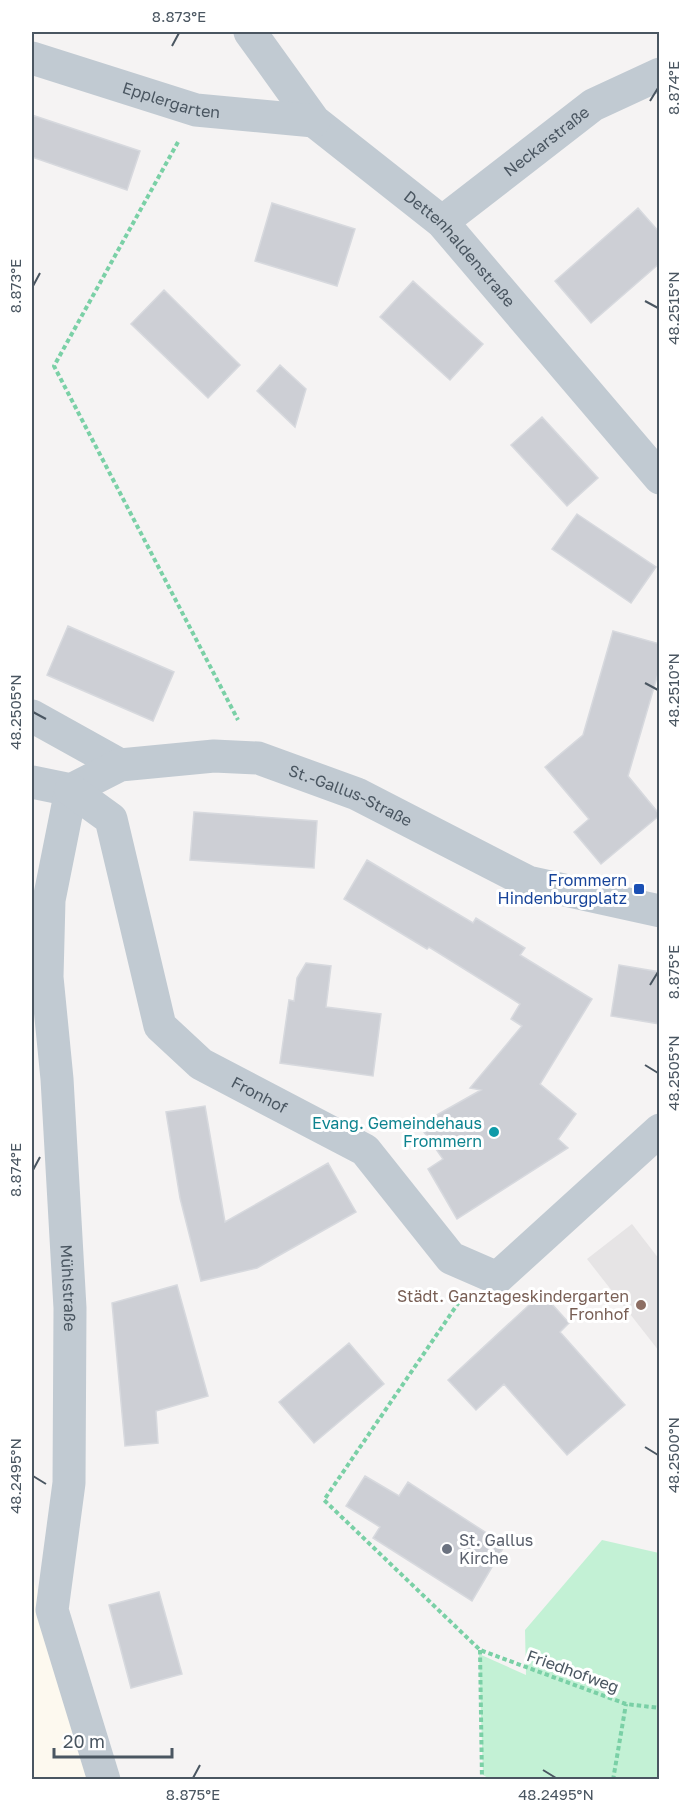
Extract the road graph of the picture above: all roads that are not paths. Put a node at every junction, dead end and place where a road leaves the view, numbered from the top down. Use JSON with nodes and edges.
{"nodes":[{"id":1,"x":250,"y":32,"type":"edge"},
{"id":2,"x":32,"y":58,"type":"edge"},
{"id":3,"x":660,"y":74,"type":"edge"},
{"id":4,"x":314,"y":122,"type":"junction"},
{"id":5,"x":442,"y":222,"type":"junction"},
{"id":6,"x":660,"y":478,"type":"edge"},
{"id":7,"x":32,"y":716,"type":"edge"},
{"id":8,"x":120,"y":765,"type":"junction"},
{"id":9,"x":32,"y":782,"type":"edge"},
{"id":10,"x":71,"y":790,"type":"junction"},
{"id":11,"x":660,"y":911,"type":"edge"},
{"id":12,"x":660,"y":1130,"type":"edge"},
{"id":13,"x":105,"y":1779,"type":"edge"}],
"edges":[{"from":1,"to":4,"type":"street","name":"Dettenhaldenstraße"},
{"from":2,"to":4,"type":"street","name":"Epplergarten"},
{"from":3,"to":5,"type":"street","name":"Neckarstraße"},
{"from":4,"to":5,"type":"street","name":"Dettenhaldenstraße"},
{"from":5,"to":6,"type":"street","name":"Dettenhaldenstraße"},
{"from":7,"to":8,"type":"street"},
{"from":8,"to":10,"type":"street","name":"St.-Gallus-Straße"},
{"from":8,"to":11,"type":"street","name":"St.-Gallus-Straße"},
{"from":9,"to":10,"type":"street"},
{"from":10,"to":12,"type":"street","name":"Fronhof"},
{"from":10,"to":13,"type":"street","name":"Mühlstraße"}]}
